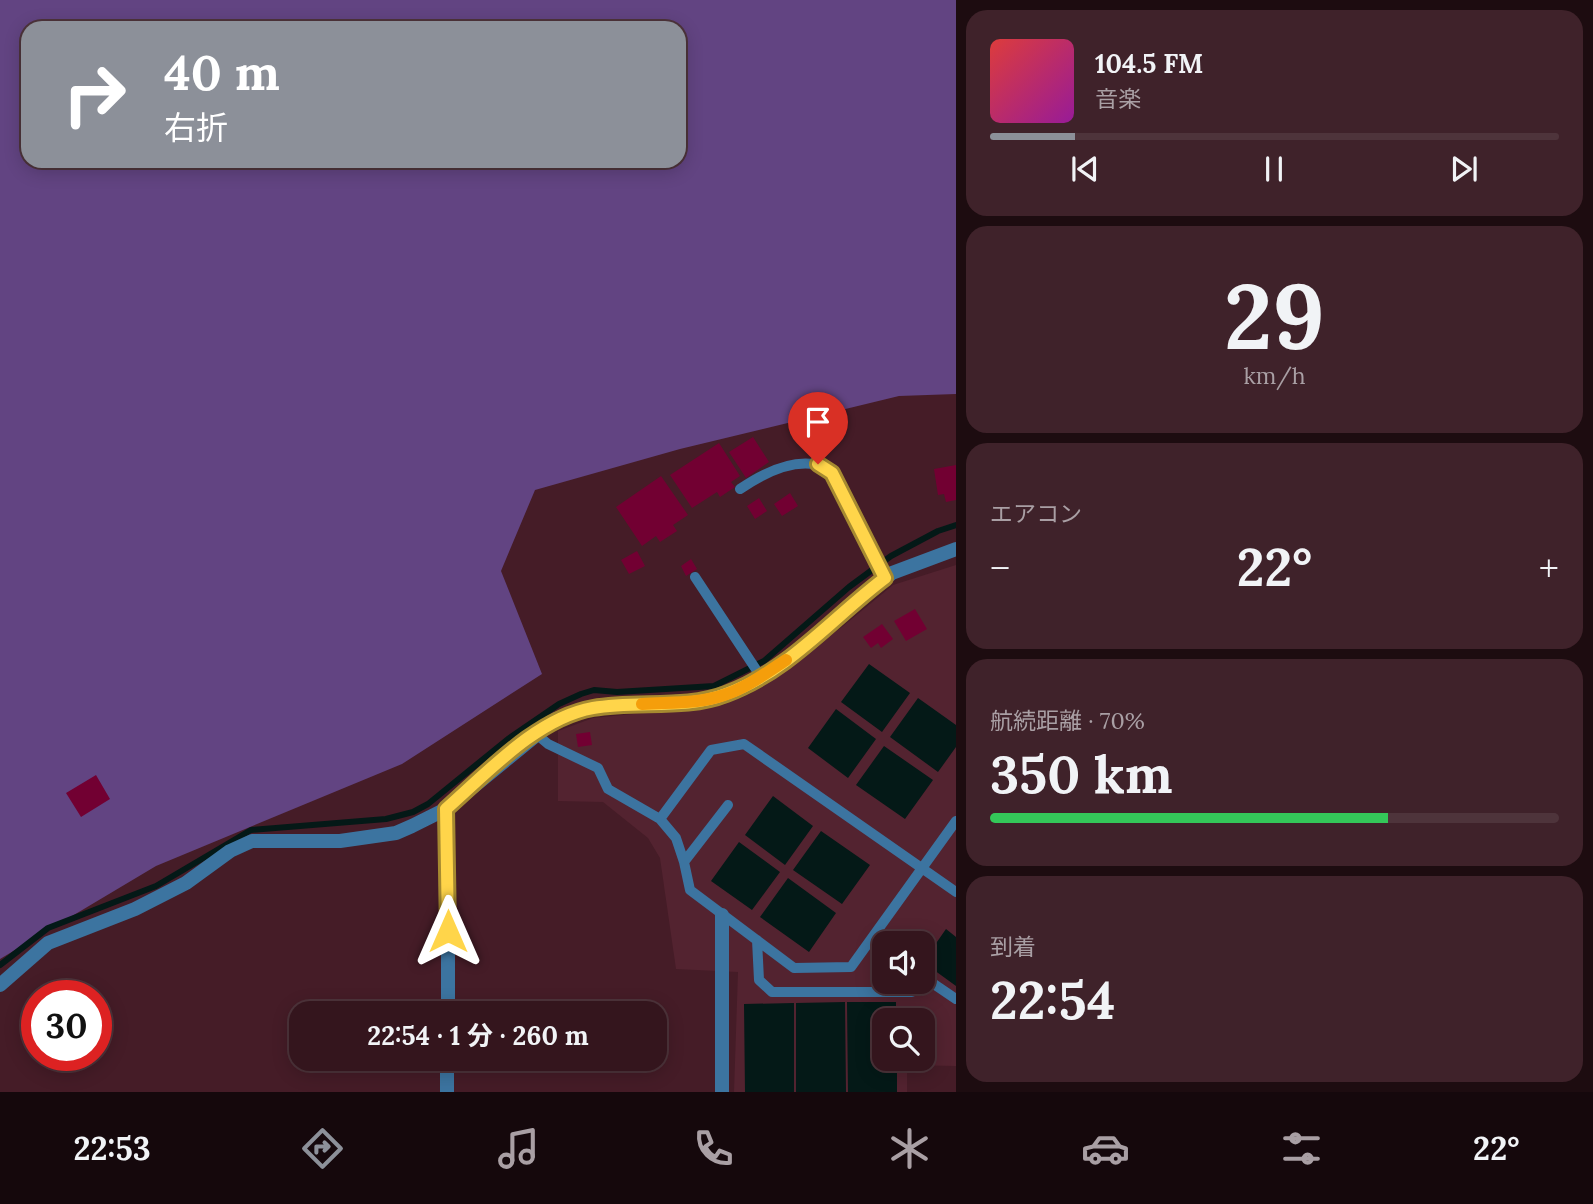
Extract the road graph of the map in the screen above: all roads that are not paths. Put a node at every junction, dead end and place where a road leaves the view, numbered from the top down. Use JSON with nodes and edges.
{"nodes":[{"id":1,"x":740,"y":489,"type":"dead end"},
{"id":2,"x":956,"y":549,"type":"edge"},
{"id":3,"x":695,"y":577,"type":"dead end"},
{"id":4,"x":885,"y":578,"type":"junction"},
{"id":5,"x":761,"y":677,"type":"junction"},
{"id":6,"x":535,"y":733,"type":"junction"},
{"id":7,"x":728,"y":805,"type":"dead end"},
{"id":8,"x":446,"y":809,"type":"junction"},
{"id":9,"x":660,"y":819,"type":"junction"},
{"id":10,"x":956,"y":821,"type":"edge"},
{"id":11,"x":684,"y":862,"type":"junction"},
{"id":12,"x":922,"y":868,"type":"junction"},
{"id":13,"x":956,"y":892,"type":"edge"},
{"id":14,"x":722,"y":915,"type":"junction"},
{"id":15,"x":757,"y":940,"type":"junction"},
{"id":16,"x":870,"y":941,"type":"joint"},
{"id":17,"x":0,"y":985,"type":"edge"},
{"id":18,"x":935,"y":985,"type":"edge"},
{"id":19,"x":872,"y":992,"type":"edge"},
{"id":20,"x":956,"y":999,"type":"edge"},
{"id":21,"x":447,"y":1001,"type":"edge"},
{"id":22,"x":447,"y":1071,"type":"edge"},
{"id":23,"x":447,"y":1092,"type":"edge"},
{"id":24,"x":722,"y":1092,"type":"edge"}],
"edges":[{"from":1,"to":4,"type":"lane"},
{"from":2,"to":4,"type":"street"},
{"from":3,"to":5,"type":"lane"},
{"from":4,"to":5,"type":"street"},
{"from":5,"to":6,"type":"street"},
{"from":6,"to":8,"type":"street"},
{"from":6,"to":9,"type":"lane"},
{"from":7,"to":11,"type":"lane"},
{"from":8,"to":17,"type":"street"},
{"from":8,"to":21,"type":"street"},
{"from":9,"to":11,"type":"lane"},
{"from":9,"to":12,"type":"lane"},
{"from":10,"to":12,"type":"lane"},
{"from":11,"to":14,"type":"lane"},
{"from":12,"to":13,"type":"lane"},
{"from":12,"to":16,"type":"lane"},
{"from":14,"to":15,"type":"lane"},
{"from":14,"to":24,"type":"street"},
{"from":15,"to":16,"type":"lane"},
{"from":15,"to":19,"type":"lane"},
{"from":18,"to":20,"type":"lane"},
{"from":22,"to":23,"type":"street"}]}
